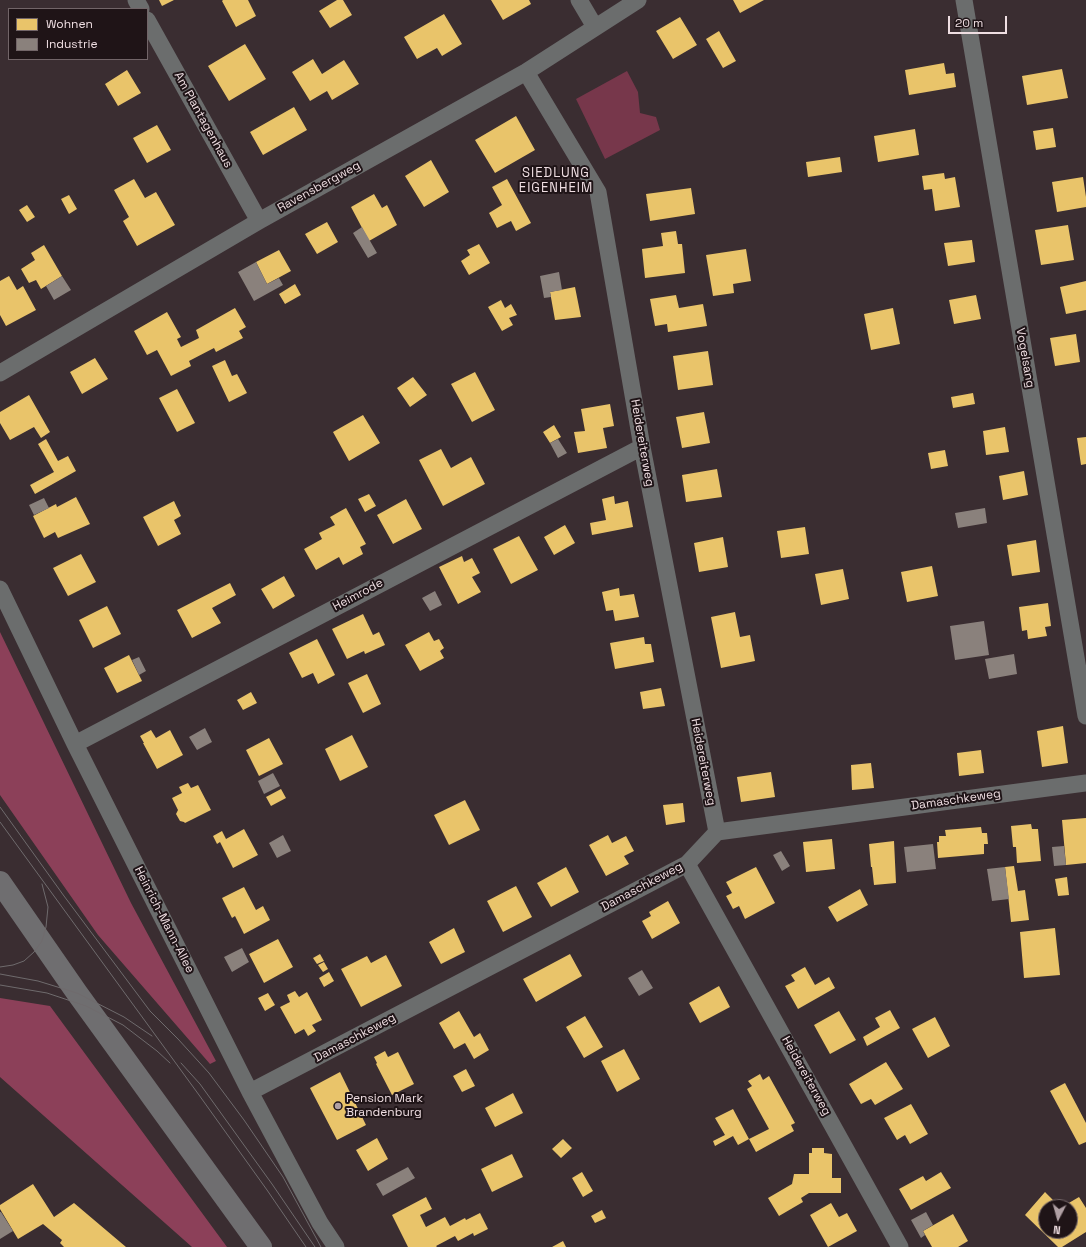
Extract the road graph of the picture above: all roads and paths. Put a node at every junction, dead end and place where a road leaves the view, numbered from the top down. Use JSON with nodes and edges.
{"nodes":[{"id":1,"x":579,"y":0,"type":"edge"},
{"id":2,"x":638,"y":0,"type":"edge"},
{"id":3,"x":964,"y":0,"type":"edge"},
{"id":4,"x":148,"y":22,"type":"edge"},
{"id":5,"x":595,"y":28,"type":"junction"},
{"id":6,"x":526,"y":72,"type":"junction"},
{"id":7,"x":259,"y":221,"type":"junction"},
{"id":8,"x":0,"y":374,"type":"edge"},
{"id":9,"x":642,"y":446,"type":"junction"},
{"id":10,"x":0,"y":589,"type":"edge"},
{"id":11,"x":1086,"y":716,"type":"edge"},
{"id":12,"x":75,"y":744,"type":"junction"},
{"id":13,"x":1086,"y":783,"type":"edge"},
{"id":14,"x":717,"y":832,"type":"junction"},
{"id":15,"x":687,"y":864,"type":"junction"},
{"id":16,"x":0,"y":882,"type":"edge"},
{"id":17,"x":250,"y":1092,"type":"junction"},
{"id":18,"x":261,"y":1247,"type":"edge"},
{"id":19,"x":336,"y":1247,"type":"edge"},
{"id":20,"x":900,"y":1247,"type":"edge"}],
"edges":[{"from":1,"to":5,"type":"street"},
{"from":2,"to":5,"type":"street","name":"Ravensbergweg"},
{"from":3,"to":11,"type":"street","name":"Vogelsang"},
{"from":4,"to":7,"type":"street","name":"Am Plantagenhaus"},
{"from":5,"to":6,"type":"street","name":"Ravensbergweg"},
{"from":6,"to":7,"type":"street","name":"Ravensbergweg"},
{"from":6,"to":9,"type":"street","name":"Heidereiterweg"},
{"from":7,"to":8,"type":"street","name":"Ravensbergweg"},
{"from":9,"to":12,"type":"street","name":"Heimrode"},
{"from":9,"to":14,"type":"street","name":"Heidereiterweg"},
{"from":10,"to":12,"type":"street","name":"Heinrich-Mann-Allee"},
{"from":12,"to":17,"type":"street","name":"Heinrich-Mann-Allee"},
{"from":13,"to":14,"type":"street","name":"Damaschkeweg"},
{"from":14,"to":15,"type":"street","name":"Damaschkeweg"},
{"from":15,"to":17,"type":"street","name":"Damaschkeweg"},
{"from":15,"to":20,"type":"street","name":"Heidereiterweg"},
{"from":16,"to":18,"type":"main road"},
{"from":17,"to":19,"type":"street","name":"Heinrich-Mann-Allee"}]}
